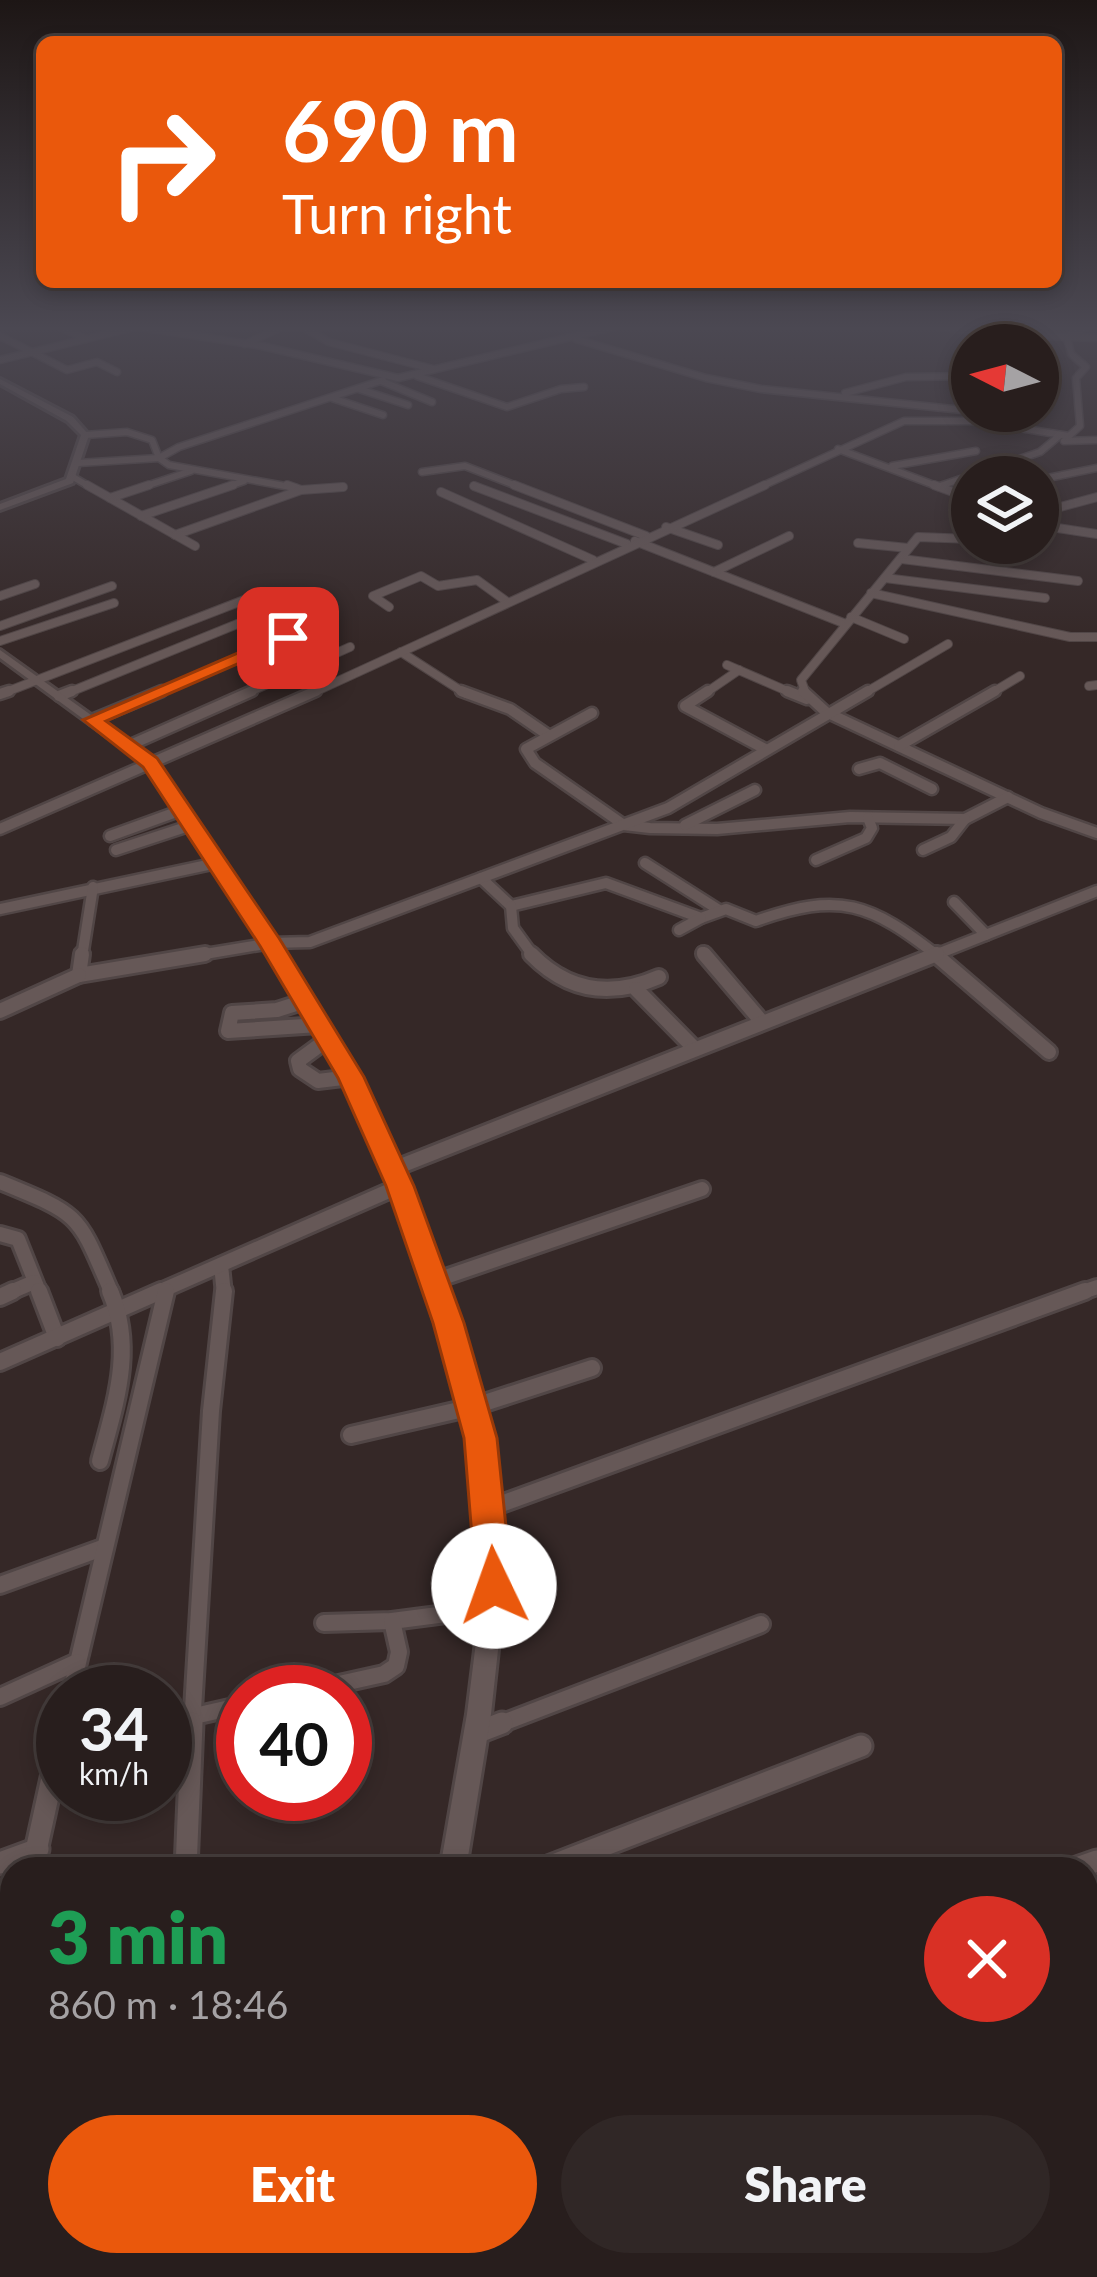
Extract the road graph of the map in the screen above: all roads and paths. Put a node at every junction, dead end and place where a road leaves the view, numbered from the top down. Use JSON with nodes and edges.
{"nodes":[{"id":1,"x":83,"y":432,"type":"edge"},
{"id":2,"x":124,"y":432,"type":"edge"},
{"id":3,"x":129,"y":432,"type":"edge"},
{"id":4,"x":225,"y":432,"type":"edge"},
{"id":5,"x":882,"y":432,"type":"edge"},
{"id":6,"x":1040,"y":432,"type":"edge"},
{"id":7,"x":1074,"y":432,"type":"edge"},
{"id":8,"x":85,"y":435,"type":"junction"},
{"id":9,"x":1056,"y":438,"type":"junction"},
{"id":10,"x":1097,"y":440,"type":"edge"},
{"id":11,"x":838,"y":449,"type":"junction"},
{"id":12,"x":976,"y":451,"type":"dead end"},
{"id":13,"x":158,"y":458,"type":"junction"},
{"id":14,"x":78,"y":463,"type":"junction"},
{"id":15,"x":892,"y":466,"type":"junction"},
{"id":16,"x":1097,"y":468,"type":"edge"},
{"id":17,"x":193,"y":470,"type":"junction"},
{"id":18,"x":422,"y":472,"type":"dead end"},
{"id":19,"x":1059,"y":476,"type":"edge"},
{"id":20,"x":73,"y":477,"type":"junction"},
{"id":21,"x":248,"y":480,"type":"junction"},
{"id":22,"x":474,"y":485,"type":"dead end"},
{"id":23,"x":940,"y":486,"type":"junction"},
{"id":24,"x":343,"y":487,"type":"dead end"},
{"id":25,"x":301,"y":490,"type":"junction"},
{"id":26,"x":951,"y":490,"type":"edge"},
{"id":27,"x":441,"y":493,"type":"dead end"},
{"id":28,"x":1097,"y":497,"type":"edge"},
{"id":29,"x":110,"y":498,"type":"junction"},
{"id":30,"x":0,"y":507,"type":"edge"},
{"id":31,"x":1059,"y":507,"type":"edge"},
{"id":32,"x":141,"y":516,"type":"junction"},
{"id":33,"x":666,"y":527,"type":"junction"},
{"id":34,"x":1059,"y":528,"type":"edge"},
{"id":35,"x":1094,"y":532,"type":"edge"},
{"id":36,"x":176,"y":535,"type":"junction"},
{"id":37,"x":646,"y":536,"type":"junction"},
{"id":38,"x":789,"y":536,"type":"dead end"},
{"id":39,"x":951,"y":538,"type":"edge"},
{"id":40,"x":631,"y":543,"type":"junction"},
{"id":41,"x":858,"y":543,"type":"dead end"},
{"id":42,"x":718,"y":545,"type":"dead end"},
{"id":43,"x":195,"y":546,"type":"dead end"},
{"id":44,"x":908,"y":548,"type":"junction"},
{"id":45,"x":592,"y":560,"type":"junction"},
{"id":46,"x":902,"y":560,"type":"junction"},
{"id":47,"x":714,"y":572,"type":"junction"},
{"id":48,"x":885,"y":578,"type":"junction"},
{"id":49,"x":1078,"y":581,"type":"dead end"},
{"id":50,"x":35,"y":584,"type":"dead end"},
{"id":51,"x":112,"y":586,"type":"dead end"},
{"id":52,"x":266,"y":592,"type":"dead end"},
{"id":53,"x":871,"y":593,"type":"junction"},
{"id":54,"x":0,"y":596,"type":"edge"},
{"id":55,"x":1045,"y":598,"type":"dead end"},
{"id":56,"x":506,"y":601,"type":"junction"},
{"id":57,"x":289,"y":602,"type":"dead end"},
{"id":58,"x":114,"y":603,"type":"dead end"},
{"id":59,"x":389,"y":607,"type":"dead end"},
{"id":60,"x":849,"y":621,"type":"junction"},
{"id":61,"x":327,"y":622,"type":"dead end"},
{"id":62,"x":0,"y":626,"type":"edge"},
{"id":63,"x":1097,"y":637,"type":"edge"},
{"id":64,"x":904,"y":639,"type":"dead end"},
{"id":65,"x":0,"y":641,"type":"edge"},
{"id":66,"x":948,"y":644,"type":"dead end"},
{"id":67,"x":350,"y":646,"type":"dead end"},
{"id":68,"x":401,"y":652,"type":"junction"},
{"id":69,"x":0,"y":653,"type":"edge"},
{"id":70,"x":727,"y":665,"type":"dead end"},
{"id":71,"x":739,"y":670,"type":"junction"},
{"id":72,"x":1020,"y":676,"type":"dead end"},
{"id":73,"x":37,"y":680,"type":"junction"},
{"id":74,"x":0,"y":694,"type":"edge"},
{"id":75,"x":59,"y":696,"type":"junction"},
{"id":76,"x":806,"y":699,"type":"junction"},
{"id":77,"x":826,"y":712,"type":"junction"},
{"id":78,"x":592,"y":713,"type":"dead end"},
{"id":79,"x":92,"y":720,"type":"junction"},
{"id":80,"x":548,"y":735,"type":"junction"},
{"id":81,"x":128,"y":746,"type":"junction"},
{"id":82,"x":898,"y":746,"type":"junction"},
{"id":83,"x":765,"y":749,"type":"junction"},
{"id":84,"x":152,"y":766,"type":"junction"},
{"id":85,"x":946,"y":768,"type":"junction"},
{"id":86,"x":859,"y":769,"type":"dead end"},
{"id":87,"x":920,"y":782,"type":"junction"},
{"id":88,"x":932,"y":789,"type":"dead end"},
{"id":89,"x":755,"y":790,"type":"dead end"},
{"id":90,"x":1008,"y":797,"type":"junction"},
{"id":91,"x":187,"y":818,"type":"junction"},
{"id":92,"x":868,"y":818,"type":"junction"},
{"id":93,"x":965,"y":819,"type":"junction"},
{"id":94,"x":624,"y":825,"type":"junction"},
{"id":95,"x":0,"y":829,"type":"edge"},
{"id":96,"x":674,"y":829,"type":"junction"},
{"id":97,"x":1097,"y":833,"type":"edge"},
{"id":98,"x":110,"y":836,"type":"dead end"},
{"id":99,"x":116,"y":850,"type":"dead end"},
{"id":100,"x":923,"y":850,"type":"dead end"},
{"id":101,"x":816,"y":860,"type":"dead end"},
{"id":102,"x":218,"y":863,"type":"junction"},
{"id":103,"x":645,"y":863,"type":"dead end"},
{"id":104,"x":481,"y":878,"type":"junction"},
{"id":105,"x":93,"y":887,"type":"junction"},
{"id":106,"x":1097,"y":891,"type":"edge"},
{"id":107,"x":954,"y":902,"type":"dead end"},
{"id":108,"x":511,"y":907,"type":"junction"},
{"id":109,"x":0,"y":909,"type":"edge"},
{"id":110,"x":719,"y":910,"type":"junction"},
{"id":111,"x":701,"y":918,"type":"junction"},
{"id":112,"x":679,"y":930,"type":"dead end"},
{"id":113,"x":986,"y":934,"type":"junction"},
{"id":114,"x":271,"y":944,"type":"junction"},
{"id":115,"x":702,"y":952,"type":"dead end"},
{"id":116,"x":935,"y":953,"type":"junction"},
{"id":117,"x":79,"y":975,"type":"junction"},
{"id":118,"x":659,"y":977,"type":"dead end"},
{"id":119,"x":636,"y":989,"type":"junction"},
{"id":120,"x":305,"y":1001,"type":"junction"},
{"id":121,"x":0,"y":1011,"type":"edge"},
{"id":122,"x":761,"y":1022,"type":"junction"},
{"id":123,"x":324,"y":1032,"type":"junction"},
{"id":124,"x":694,"y":1048,"type":"junction"},
{"id":125,"x":1049,"y":1052,"type":"dead end"},
{"id":126,"x":351,"y":1077,"type":"junction"},
{"id":127,"x":397,"y":1178,"type":"junction"},
{"id":128,"x":0,"y":1182,"type":"edge"},
{"id":129,"x":702,"y":1190,"type":"dead end"},
{"id":130,"x":0,"y":1234,"type":"edge"},
{"id":131,"x":18,"y":1239,"type":"junction"},
{"id":132,"x":0,"y":1246,"type":"edge"},
{"id":133,"x":221,"y":1265,"type":"junction"},
{"id":134,"x":434,"y":1281,"type":"junction"},
{"id":135,"x":34,"y":1282,"type":"junction"},
{"id":136,"x":1097,"y":1287,"type":"edge"},
{"id":137,"x":166,"y":1290,"type":"junction"},
{"id":138,"x":0,"y":1298,"type":"edge"},
{"id":139,"x":119,"y":1311,"type":"junction"},
{"id":140,"x":57,"y":1338,"type":"junction"},
{"id":141,"x":0,"y":1362,"type":"edge"},
{"id":142,"x":592,"y":1368,"type":"dead end"},
{"id":143,"x":472,"y":1407,"type":"junction"},
{"id":144,"x":351,"y":1435,"type":"dead end"},
{"id":145,"x":100,"y":1461,"type":"dead end"},
{"id":146,"x":490,"y":1508,"type":"junction"},
{"id":147,"x":105,"y":1547,"type":"junction"},
{"id":148,"x":0,"y":1586,"type":"edge"},
{"id":149,"x":491,"y":1608,"type":"junction"},
{"id":150,"x":392,"y":1621,"type":"junction"},
{"id":151,"x":324,"y":1623,"type":"dead end"},
{"id":152,"x":761,"y":1624,"type":"dead end"},
{"id":153,"x":76,"y":1663,"type":"joint"},
{"id":154,"x":372,"y":1677,"type":"edge"},
{"id":155,"x":192,"y":1688,"type":"edge"},
{"id":156,"x":0,"y":1697,"type":"edge"},
{"id":157,"x":476,"y":1732,"type":"junction"},
{"id":158,"x":861,"y":1746,"type":"dead end"},
{"id":159,"x":43,"y":1821,"type":"edge"},
{"id":160,"x":187,"y":1821,"type":"edge"},
{"id":161,"x":35,"y":1857,"type":"edge"},
{"id":162,"x":186,"y":1857,"type":"edge"},
{"id":163,"x":455,"y":1857,"type":"edge"},
{"id":164,"x":574,"y":1857,"type":"edge"}],
"edges":[{"from":1,"to":8,"type":"street"},
{"from":2,"to":8,"type":"street"},
{"from":3,"to":13,"type":"street"},
{"from":4,"to":13,"type":"street"},
{"from":5,"to":11,"type":"street"},
{"from":6,"to":9,"type":"street"},
{"from":7,"to":9,"type":"street"},
{"from":8,"to":14,"type":"street"},
{"from":9,"to":10,"type":"street"},
{"from":9,"to":23,"type":"street"},
{"from":11,"to":15,"type":"street"},
{"from":11,"to":33,"type":"street"},
{"from":12,"to":15,"type":"street"},
{"from":13,"to":14,"type":"street"},
{"from":13,"to":17,"type":"street"},
{"from":14,"to":20,"type":"street"},
{"from":15,"to":23,"type":"street"},
{"from":16,"to":19,"type":"street"},
{"from":17,"to":21,"type":"street"},
{"from":17,"to":29,"type":"street"},
{"from":18,"to":37,"type":"street"},
{"from":20,"to":29,"type":"street"},
{"from":20,"to":30,"type":"street"},
{"from":21,"to":25,"type":"street"},
{"from":21,"to":32,"type":"street"},
{"from":22,"to":40,"type":"street"},
{"from":23,"to":26,"type":"street"},
{"from":24,"to":25,"type":"street"},
{"from":25,"to":36,"type":"street"},
{"from":27,"to":45,"type":"street"},
{"from":28,"to":31,"type":"street"},
{"from":29,"to":32,"type":"street"},
{"from":32,"to":36,"type":"street"},
{"from":33,"to":37,"type":"street"},
{"from":33,"to":42,"type":"street"},
{"from":34,"to":35,"type":"street"},
{"from":36,"to":43,"type":"street"},
{"from":37,"to":40,"type":"street"},
{"from":38,"to":47,"type":"street"},
{"from":39,"to":44,"type":"street"},
{"from":40,"to":45,"type":"street"},
{"from":40,"to":47,"type":"street"},
{"from":41,"to":44,"type":"street"},
{"from":44,"to":46,"type":"street"},
{"from":45,"to":56,"type":"street"},
{"from":46,"to":48,"type":"street"},
{"from":46,"to":49,"type":"street"},
{"from":47,"to":60,"type":"street"},
{"from":48,"to":53,"type":"street"},
{"from":48,"to":55,"type":"street"},
{"from":50,"to":54,"type":"street"},
{"from":51,"to":62,"type":"street"},
{"from":52,"to":73,"type":"street"},
{"from":53,"to":60,"type":"street"},
{"from":53,"to":63,"type":"street"},
{"from":56,"to":59,"type":"street"},
{"from":56,"to":68,"type":"street"},
{"from":57,"to":75,"type":"street"},
{"from":58,"to":65,"type":"street"},
{"from":60,"to":64,"type":"street"},
{"from":60,"to":76,"type":"street"},
{"from":61,"to":79,"type":"street"},
{"from":66,"to":77,"type":"street"},
{"from":67,"to":81,"type":"street"},
{"from":68,"to":80,"type":"street"},
{"from":68,"to":84,"type":"street"},
{"from":69,"to":73,"type":"street"},
{"from":70,"to":71,"type":"street"},
{"from":71,"to":76,"type":"street"},
{"from":71,"to":83,"type":"street"},
{"from":72,"to":82,"type":"street"},
{"from":73,"to":74,"type":"street"},
{"from":73,"to":75,"type":"street"},
{"from":75,"to":79,"type":"street"},
{"from":76,"to":77,"type":"street"},
{"from":77,"to":82,"type":"street"},
{"from":77,"to":83,"type":"street"},
{"from":78,"to":80,"type":"street"},
{"from":79,"to":81,"type":"street"},
{"from":80,"to":94,"type":"street"},
{"from":81,"to":84,"type":"street"},
{"from":82,"to":85,"type":"street"},
{"from":83,"to":94,"type":"street"},
{"from":84,"to":91,"type":"street"},
{"from":84,"to":95,"type":"street"},
{"from":85,"to":87,"type":"street"},
{"from":85,"to":90,"type":"street"},
{"from":86,"to":87,"type":"street"},
{"from":87,"to":88,"type":"street"},
{"from":89,"to":96,"type":"street"},
{"from":90,"to":93,"type":"street"},
{"from":90,"to":97,"type":"street"},
{"from":91,"to":98,"type":"street"},
{"from":91,"to":99,"type":"street"},
{"from":91,"to":102,"type":"street"},
{"from":92,"to":93,"type":"street"},
{"from":92,"to":96,"type":"street"},
{"from":92,"to":101,"type":"street"},
{"from":93,"to":100,"type":"street"},
{"from":94,"to":96,"type":"street"},
{"from":94,"to":104,"type":"street"},
{"from":102,"to":105,"type":"street"},
{"from":102,"to":114,"type":"street"},
{"from":103,"to":110,"type":"street"},
{"from":104,"to":108,"type":"street"},
{"from":104,"to":114,"type":"street"},
{"from":105,"to":109,"type":"street"},
{"from":105,"to":117,"type":"street"},
{"from":106,"to":113,"type":"street"},
{"from":107,"to":113,"type":"street"},
{"from":108,"to":111,"type":"street"},
{"from":108,"to":119,"type":"street"},
{"from":110,"to":111,"type":"street"},
{"from":110,"to":116,"type":"street"},
{"from":111,"to":112,"type":"street"},
{"from":113,"to":116,"type":"street"},
{"from":114,"to":117,"type":"street"},
{"from":114,"to":120,"type":"street"},
{"from":115,"to":122,"type":"street"},
{"from":116,"to":122,"type":"street"},
{"from":116,"to":125,"type":"street"},
{"from":117,"to":121,"type":"street"},
{"from":118,"to":119,"type":"street"},
{"from":119,"to":124,"type":"street"},
{"from":120,"to":123,"type":"street"},
{"from":120,"to":123,"type":"street"},
{"from":122,"to":124,"type":"street"},
{"from":123,"to":126,"type":"street"},
{"from":123,"to":126,"type":"street"},
{"from":124,"to":127,"type":"street"},
{"from":126,"to":127,"type":"street"},
{"from":127,"to":133,"type":"street"},
{"from":127,"to":134,"type":"street"},
{"from":128,"to":139,"type":"street"},
{"from":129,"to":134,"type":"street"},
{"from":130,"to":131,"type":"street"},
{"from":131,"to":132,"type":"street"},
{"from":131,"to":135,"type":"street"},
{"from":133,"to":137,"type":"street"},
{"from":133,"to":155,"type":"street"},
{"from":134,"to":143,"type":"street"},
{"from":135,"to":138,"type":"street"},
{"from":135,"to":140,"type":"street"},
{"from":136,"to":146,"type":"street"},
{"from":137,"to":139,"type":"street"},
{"from":137,"to":147,"type":"street"},
{"from":139,"to":140,"type":"street"},
{"from":139,"to":145,"type":"street"},
{"from":140,"to":141,"type":"street"},
{"from":142,"to":143,"type":"street"},
{"from":143,"to":144,"type":"street"},
{"from":143,"to":146,"type":"street"},
{"from":146,"to":149,"type":"street"},
{"from":147,"to":148,"type":"street"},
{"from":147,"to":153,"type":"street"},
{"from":149,"to":150,"type":"street"},
{"from":149,"to":157,"type":"street"},
{"from":150,"to":151,"type":"street"},
{"from":150,"to":154,"type":"street"},
{"from":152,"to":157,"type":"street"},
{"from":153,"to":156,"type":"street"},
{"from":157,"to":163,"type":"street"},
{"from":158,"to":164,"type":"street"},
{"from":159,"to":161,"type":"street"},
{"from":160,"to":162,"type":"street"}]}
